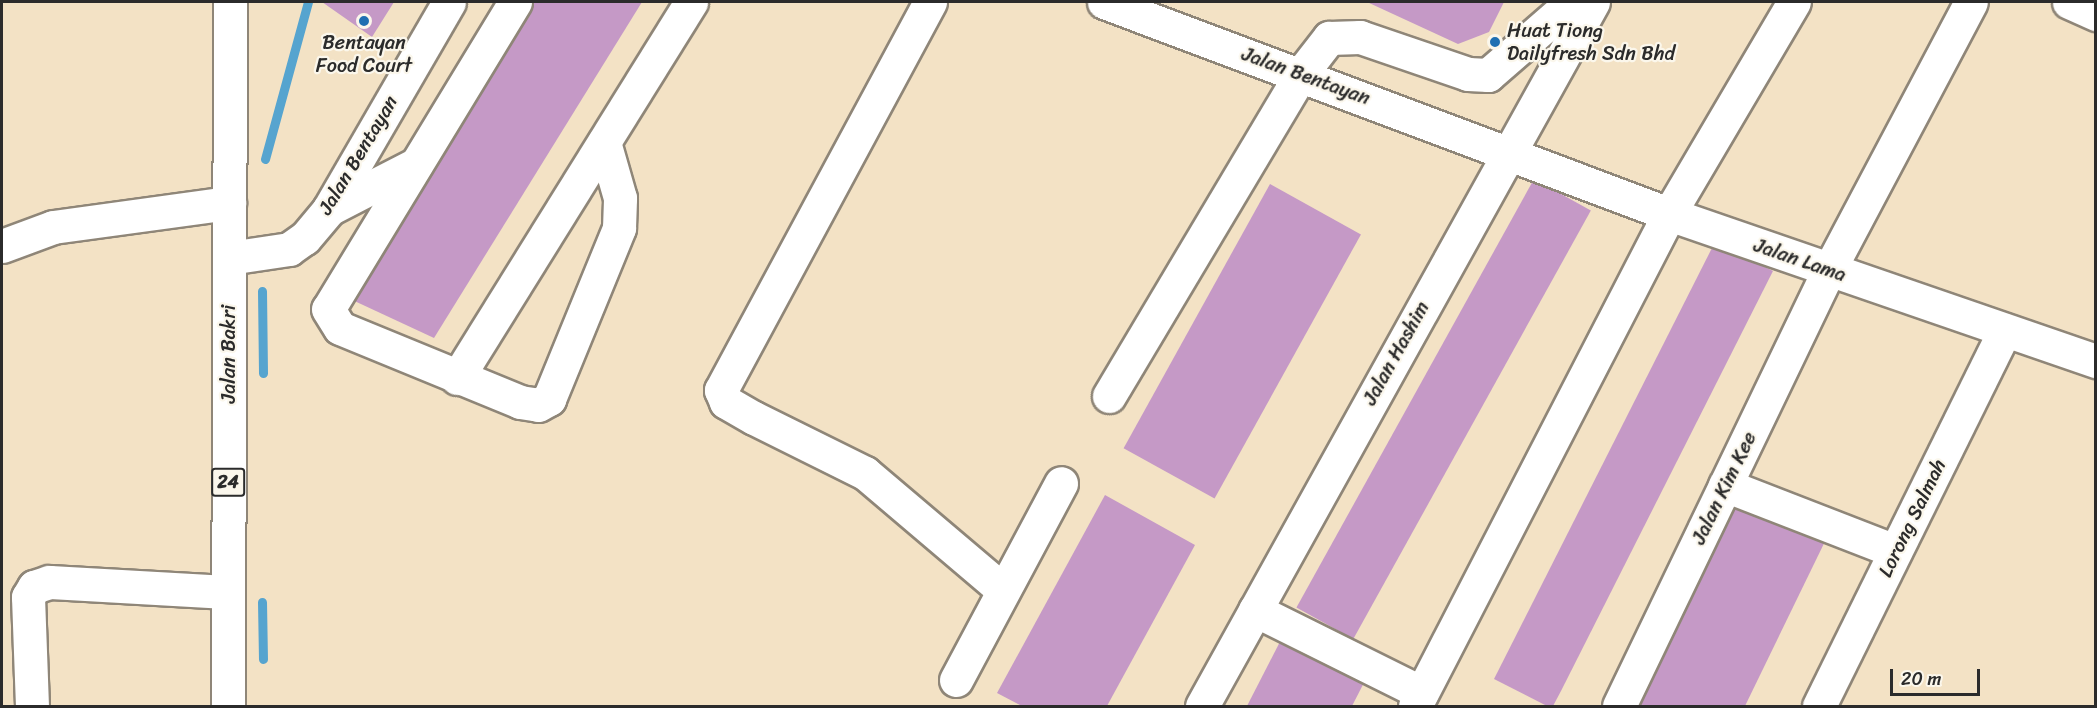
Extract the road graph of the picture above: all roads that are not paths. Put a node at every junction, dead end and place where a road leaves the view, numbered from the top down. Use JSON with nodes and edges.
{"nodes":[{"id":1,"x":230,"y":2,"type":"edge"},
{"id":2,"x":449,"y":2,"type":"edge"},
{"id":3,"x":515,"y":2,"type":"edge"},
{"id":4,"x":691,"y":2,"type":"edge"},
{"id":5,"x":930,"y":2,"type":"edge"},
{"id":6,"x":1104,"y":2,"type":"edge"},
{"id":7,"x":1572,"y":2,"type":"edge"},
{"id":8,"x":1593,"y":2,"type":"edge"},
{"id":9,"x":1794,"y":2,"type":"edge"},
{"id":10,"x":1971,"y":2,"type":"edge"},
{"id":11,"x":2069,"y":2,"type":"edge"},
{"id":12,"x":2096,"y":14,"type":"edge"},
{"id":13,"x":1301,"y":74,"type":"junction"},
{"id":14,"x":604,"y":142,"type":"junction"},
{"id":15,"x":1507,"y":150,"type":"junction"},
{"id":16,"x":416,"y":164,"type":"junction"},
{"id":17,"x":229,"y":203,"type":"junction"},
{"id":18,"x":328,"y":209,"type":"junction"},
{"id":19,"x":1669,"y":214,"type":"junction"},
{"id":20,"x":2,"y":246,"type":"edge"},
{"id":21,"x":229,"y":258,"type":"junction"},
{"id":22,"x":1829,"y":270,"type":"junction"},
{"id":23,"x":2005,"y":330,"type":"junction"},
{"id":24,"x":2096,"y":361,"type":"edge"},
{"id":25,"x":457,"y":378,"type":"junction"},
{"id":26,"x":1109,"y":396,"type":"dead end"},
{"id":27,"x":1061,"y":483,"type":"dead end"},
{"id":28,"x":1725,"y":485,"type":"junction"},
{"id":29,"x":1895,"y":551,"type":"junction"},
{"id":30,"x":1003,"y":590,"type":"junction"},
{"id":31,"x":228,"y":592,"type":"junction"},
{"id":32,"x":1255,"y":610,"type":"junction"},
{"id":33,"x":956,"y":680,"type":"dead end"},
{"id":34,"x":1418,"y":700,"type":"edge"},
{"id":35,"x":32,"y":706,"type":"edge"},
{"id":36,"x":228,"y":706,"type":"edge"},
{"id":37,"x":1202,"y":706,"type":"edge"},
{"id":38,"x":1619,"y":706,"type":"edge"},
{"id":39,"x":1819,"y":706,"type":"edge"}],
"edges":[{"from":1,"to":17,"type":"street","name":"Jalan Bakri","number":"24"},
{"from":2,"to":18,"type":"street","name":"Jalan Bentayan"},
{"from":3,"to":16,"type":"street"},
{"from":4,"to":14,"type":"street"},
{"from":5,"to":30,"type":"street"},
{"from":6,"to":13,"type":"street","name":"Jalan Bentayan"},
{"from":7,"to":13,"type":"street"},
{"from":8,"to":15,"type":"street","name":"Jalan Hashim"},
{"from":9,"to":19,"type":"street"},
{"from":10,"to":22,"type":"street","name":"Jalan Kim Kee"},
{"from":11,"to":12,"type":"street"},
{"from":13,"to":15,"type":"street","name":"Jalan Bentayan"},
{"from":13,"to":26,"type":"street"},
{"from":14,"to":25,"type":"street"},
{"from":14,"to":25,"type":"street"},
{"from":15,"to":19,"type":"street","name":"Jalan Lama"},
{"from":15,"to":32,"type":"street","name":"Jalan Hashim"},
{"from":16,"to":18,"type":"street"},
{"from":16,"to":25,"type":"street"},
{"from":17,"to":20,"type":"street"},
{"from":17,"to":21,"type":"street","name":"Jalan Bakri","number":"24"},
{"from":18,"to":21,"type":"street","name":"Jalan Bentayan"},
{"from":19,"to":22,"type":"street","name":"Jalan Lama"},
{"from":19,"to":34,"type":"street"},
{"from":21,"to":31,"type":"street","name":"Jalan Bakri","number":"24"},
{"from":22,"to":23,"type":"street","name":"Jalan Lama"},
{"from":22,"to":28,"type":"street","name":"Jalan Kim Kee"},
{"from":23,"to":24,"type":"street","name":"Jalan Lama"},
{"from":23,"to":29,"type":"street","name":"Lorong Salmah"},
{"from":27,"to":30,"type":"street"},
{"from":28,"to":29,"type":"street"},
{"from":28,"to":38,"type":"street","name":"Jalan Kim Kee"},
{"from":29,"to":39,"type":"street","name":"Lorong Salmah"},
{"from":30,"to":33,"type":"street"},
{"from":31,"to":35,"type":"street"},
{"from":31,"to":36,"type":"street","name":"Jalan Bakri","number":"24"},
{"from":32,"to":34,"type":"street"},
{"from":32,"to":37,"type":"street","name":"Jalan Hashim"}]}
